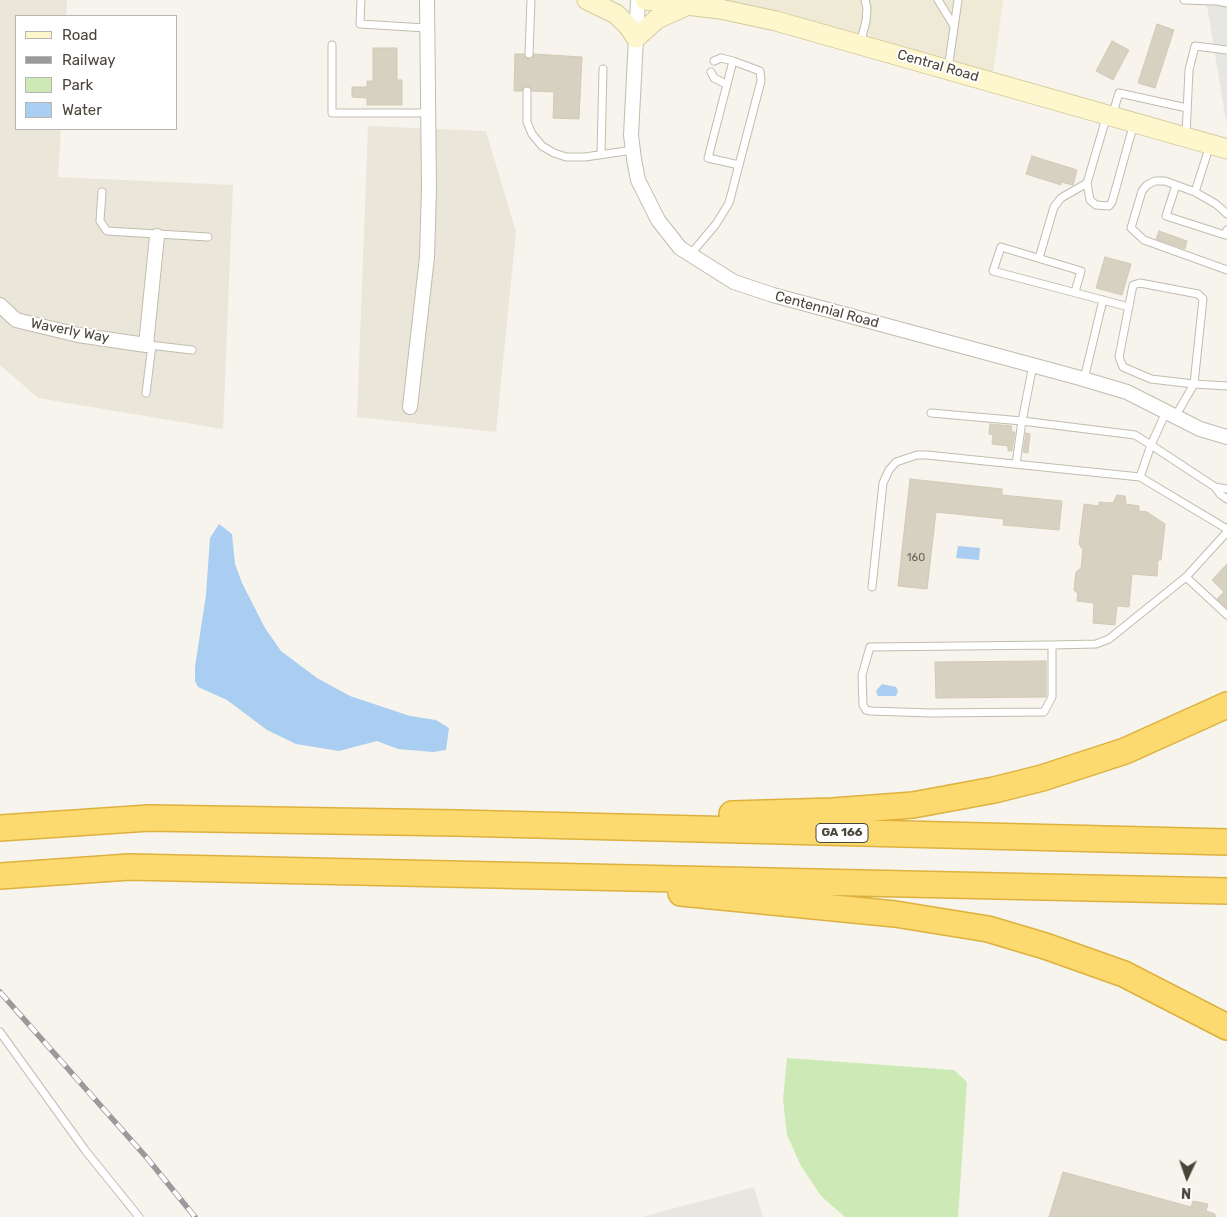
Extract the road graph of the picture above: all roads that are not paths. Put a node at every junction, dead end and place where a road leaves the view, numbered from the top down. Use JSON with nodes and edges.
{"nodes":[{"id":1,"x":361,"y":0,"type":"edge"},
{"id":2,"x":427,"y":0,"type":"edge"},
{"id":3,"x":531,"y":0,"type":"edge"},
{"id":4,"x":587,"y":0,"type":"edge"},
{"id":5,"x":638,"y":0,"type":"edge"},
{"id":6,"x":645,"y":0,"type":"edge"},
{"id":7,"x":865,"y":0,"type":"edge"},
{"id":8,"x":938,"y":0,"type":"edge"},
{"id":9,"x":958,"y":0,"type":"edge"},
{"id":10,"x":1184,"y":0,"type":"edge"},
{"id":11,"x":1213,"y":0,"type":"edge"},
{"id":12,"x":1227,"y":3,"type":"edge"},
{"id":13,"x":690,"y":5,"type":"junction"},
{"id":14,"x":954,"y":26,"type":"junction"},
{"id":15,"x":426,"y":28,"type":"junction"},
{"id":16,"x":636,"y":38,"type":"junction"},
{"id":17,"x":860,"y":44,"type":"junction"},
{"id":18,"x":332,"y":45,"type":"dead end"},
{"id":19,"x":1227,"y":50,"type":"edge"},
{"id":20,"x":528,"y":54,"type":"dead end"},
{"id":21,"x":714,"y":61,"type":"dead end"},
{"id":22,"x":733,"y":61,"type":"junction"},
{"id":23,"x":948,"y":69,"type":"junction"},
{"id":24,"x":603,"y":70,"type":"dead end"},
{"id":25,"x":711,"y":72,"type":"dead end"},
{"id":26,"x":726,"y":84,"type":"junction"},
{"id":27,"x":527,"y":91,"type":"dead end"},
{"id":28,"x":1187,"y":108,"type":"junction"},
{"id":29,"x":427,"y":113,"type":"junction"},
{"id":30,"x":1110,"y":116,"type":"junction"},
{"id":31,"x":1134,"y":123,"type":"junction"},
{"id":32,"x":1186,"y":138,"type":"junction"},
{"id":33,"x":1219,"y":147,"type":"edge"},
{"id":34,"x":633,"y":150,"type":"junction"},
{"id":35,"x":601,"y":154,"type":"junction"},
{"id":36,"x":739,"y":165,"type":"junction"},
{"id":37,"x":1087,"y":183,"type":"junction"},
{"id":38,"x":1176,"y":185,"type":"junction"},
{"id":39,"x":102,"y":192,"type":"dead end"},
{"id":40,"x":1195,"y":192,"type":"junction"},
{"id":41,"x":1227,"y":214,"type":"edge"},
{"id":42,"x":1227,"y":230,"type":"edge"},
{"id":43,"x":157,"y":236,"type":"junction"},
{"id":44,"x":208,"y":237,"type":"dead end"},
{"id":45,"x":690,"y":255,"type":"junction"},
{"id":46,"x":1039,"y":258,"type":"junction"},
{"id":47,"x":1227,"y":270,"type":"edge"},
{"id":48,"x":1075,"y":292,"type":"junction"},
{"id":49,"x":1103,"y":300,"type":"junction"},
{"id":50,"x":0,"y":305,"type":"edge"},
{"id":51,"x":1129,"y":307,"type":"junction"},
{"id":52,"x":149,"y":345,"type":"junction"},
{"id":53,"x":192,"y":350,"type":"dead end"},
{"id":54,"x":1033,"y":365,"type":"junction"},
{"id":55,"x":1084,"y":379,"type":"junction"},
{"id":56,"x":1194,"y":384,"type":"junction"},
{"id":57,"x":1227,"y":386,"type":"edge"},
{"id":58,"x":146,"y":394,"type":"dead end"},
{"id":59,"x":410,"y":406,"type":"dead end"},
{"id":60,"x":931,"y":413,"type":"dead end"},
{"id":61,"x":1170,"y":415,"type":"junction"},
{"id":62,"x":1022,"y":422,"type":"junction"},
{"id":63,"x":1227,"y":437,"type":"edge"},
{"id":64,"x":1151,"y":445,"type":"junction"},
{"id":65,"x":1016,"y":464,"type":"junction"},
{"id":66,"x":1140,"y":477,"type":"junction"},
{"id":67,"x":1215,"y":487,"type":"junction"},
{"id":68,"x":1227,"y":489,"type":"edge"},
{"id":69,"x":1227,"y":499,"type":"edge"},
{"id":70,"x":1227,"y":531,"type":"edge"},
{"id":71,"x":1186,"y":577,"type":"junction"},
{"id":72,"x":872,"y":587,"type":"dead end"},
{"id":73,"x":1227,"y":615,"type":"edge"},
{"id":74,"x":1052,"y":645,"type":"junction"},
{"id":75,"x":1227,"y":705,"type":"edge"},
{"id":76,"x":458,"y":823,"type":"junction"},
{"id":77,"x":0,"y":828,"type":"edge"},
{"id":78,"x":1227,"y":842,"type":"edge"},
{"id":79,"x":0,"y":876,"type":"edge"},
{"id":80,"x":560,"y":876,"type":"junction"},
{"id":81,"x":1227,"y":891,"type":"edge"},
{"id":82,"x":1227,"y":1027,"type":"edge"},
{"id":83,"x":0,"y":1032,"type":"edge"},
{"id":84,"x":139,"y":1217,"type":"edge"}],
"edges":[{"from":1,"to":15,"type":"lane"},
{"from":2,"to":15,"type":"street"},
{"from":3,"to":20,"type":"lane"},
{"from":4,"to":16,"type":"street"},
{"from":5,"to":16,"type":"street","name":"Centennial Road"},
{"from":6,"to":13,"type":"street","name":"Central Road"},
{"from":7,"to":17,"type":"lane"},
{"from":8,"to":14,"type":"lane"},
{"from":9,"to":14,"type":"lane"},
{"from":10,"to":11,"type":"lane"},
{"from":11,"to":12,"type":"lane"},
{"from":13,"to":16,"type":"street"},
{"from":13,"to":17,"type":"street","name":"Central Road"},
{"from":14,"to":23,"type":"lane"},
{"from":15,"to":29,"type":"street"},
{"from":16,"to":34,"type":"street","name":"Centennial Road"},
{"from":17,"to":23,"type":"street","name":"Central Road"},
{"from":18,"to":29,"type":"lane"},
{"from":19,"to":28,"type":"lane"},
{"from":21,"to":22,"type":"lane"},
{"from":22,"to":26,"type":"lane"},
{"from":22,"to":36,"type":"lane"},
{"from":23,"to":30,"type":"street","name":"Central Road"},
{"from":24,"to":35,"type":"lane"},
{"from":25,"to":26,"type":"lane"},
{"from":26,"to":36,"type":"lane"},
{"from":27,"to":35,"type":"lane"},
{"from":28,"to":30,"type":"lane"},
{"from":28,"to":32,"type":"lane"},
{"from":29,"to":59,"type":"street"},
{"from":30,"to":31,"type":"street","name":"Central Road"},
{"from":30,"to":37,"type":"lane"},
{"from":31,"to":32,"type":"street","name":"Central Road"},
{"from":31,"to":37,"type":"lane"},
{"from":32,"to":33,"type":"street","name":"Central Road"},
{"from":33,"to":40,"type":"lane"},
{"from":34,"to":35,"type":"lane"},
{"from":34,"to":45,"type":"street","name":"Centennial Road"},
{"from":36,"to":45,"type":"lane"},
{"from":37,"to":46,"type":"lane"},
{"from":38,"to":40,"type":"lane"},
{"from":38,"to":42,"type":"lane"},
{"from":38,"to":47,"type":"lane"},
{"from":39,"to":43,"type":"lane"},
{"from":40,"to":41,"type":"lane"},
{"from":43,"to":44,"type":"lane"},
{"from":43,"to":52,"type":"street"},
{"from":45,"to":54,"type":"street","name":"Centennial Road"},
{"from":46,"to":48,"type":"lane"},
{"from":46,"to":48,"type":"lane"},
{"from":48,"to":49,"type":"lane"},
{"from":49,"to":51,"type":"lane"},
{"from":49,"to":55,"type":"lane"},
{"from":50,"to":52,"type":"street","name":"Waverly Way"},
{"from":51,"to":56,"type":"lane"},
{"from":51,"to":56,"type":"lane"},
{"from":52,"to":53,"type":"lane"},
{"from":52,"to":58,"type":"lane"},
{"from":54,"to":55,"type":"street","name":"Centennial Road"},
{"from":54,"to":62,"type":"lane"},
{"from":55,"to":61,"type":"street","name":"Centennial Road"},
{"from":56,"to":57,"type":"lane"},
{"from":56,"to":61,"type":"lane"},
{"from":60,"to":62,"type":"lane"},
{"from":61,"to":63,"type":"street","name":"Centennial Road"},
{"from":61,"to":64,"type":"lane"},
{"from":62,"to":64,"type":"lane"},
{"from":62,"to":65,"type":"lane"},
{"from":64,"to":66,"type":"lane"},
{"from":64,"to":67,"type":"lane"},
{"from":65,"to":66,"type":"lane"},
{"from":65,"to":72,"type":"lane"},
{"from":66,"to":70,"type":"lane"},
{"from":67,"to":68,"type":"lane"},
{"from":67,"to":69,"type":"lane"},
{"from":70,"to":71,"type":"lane"},
{"from":71,"to":73,"type":"lane"},
{"from":71,"to":74,"type":"lane"},
{"from":74,"to":74,"type":"lane"},
{"from":75,"to":76,"type":"highway"},
{"from":76,"to":77,"type":"highway"},
{"from":76,"to":78,"type":"highway","number":"GA 166"},
{"from":79,"to":80,"type":"highway"},
{"from":80,"to":81,"type":"highway"},
{"from":80,"to":82,"type":"highway"},
{"from":83,"to":84,"type":"lane"}]}
